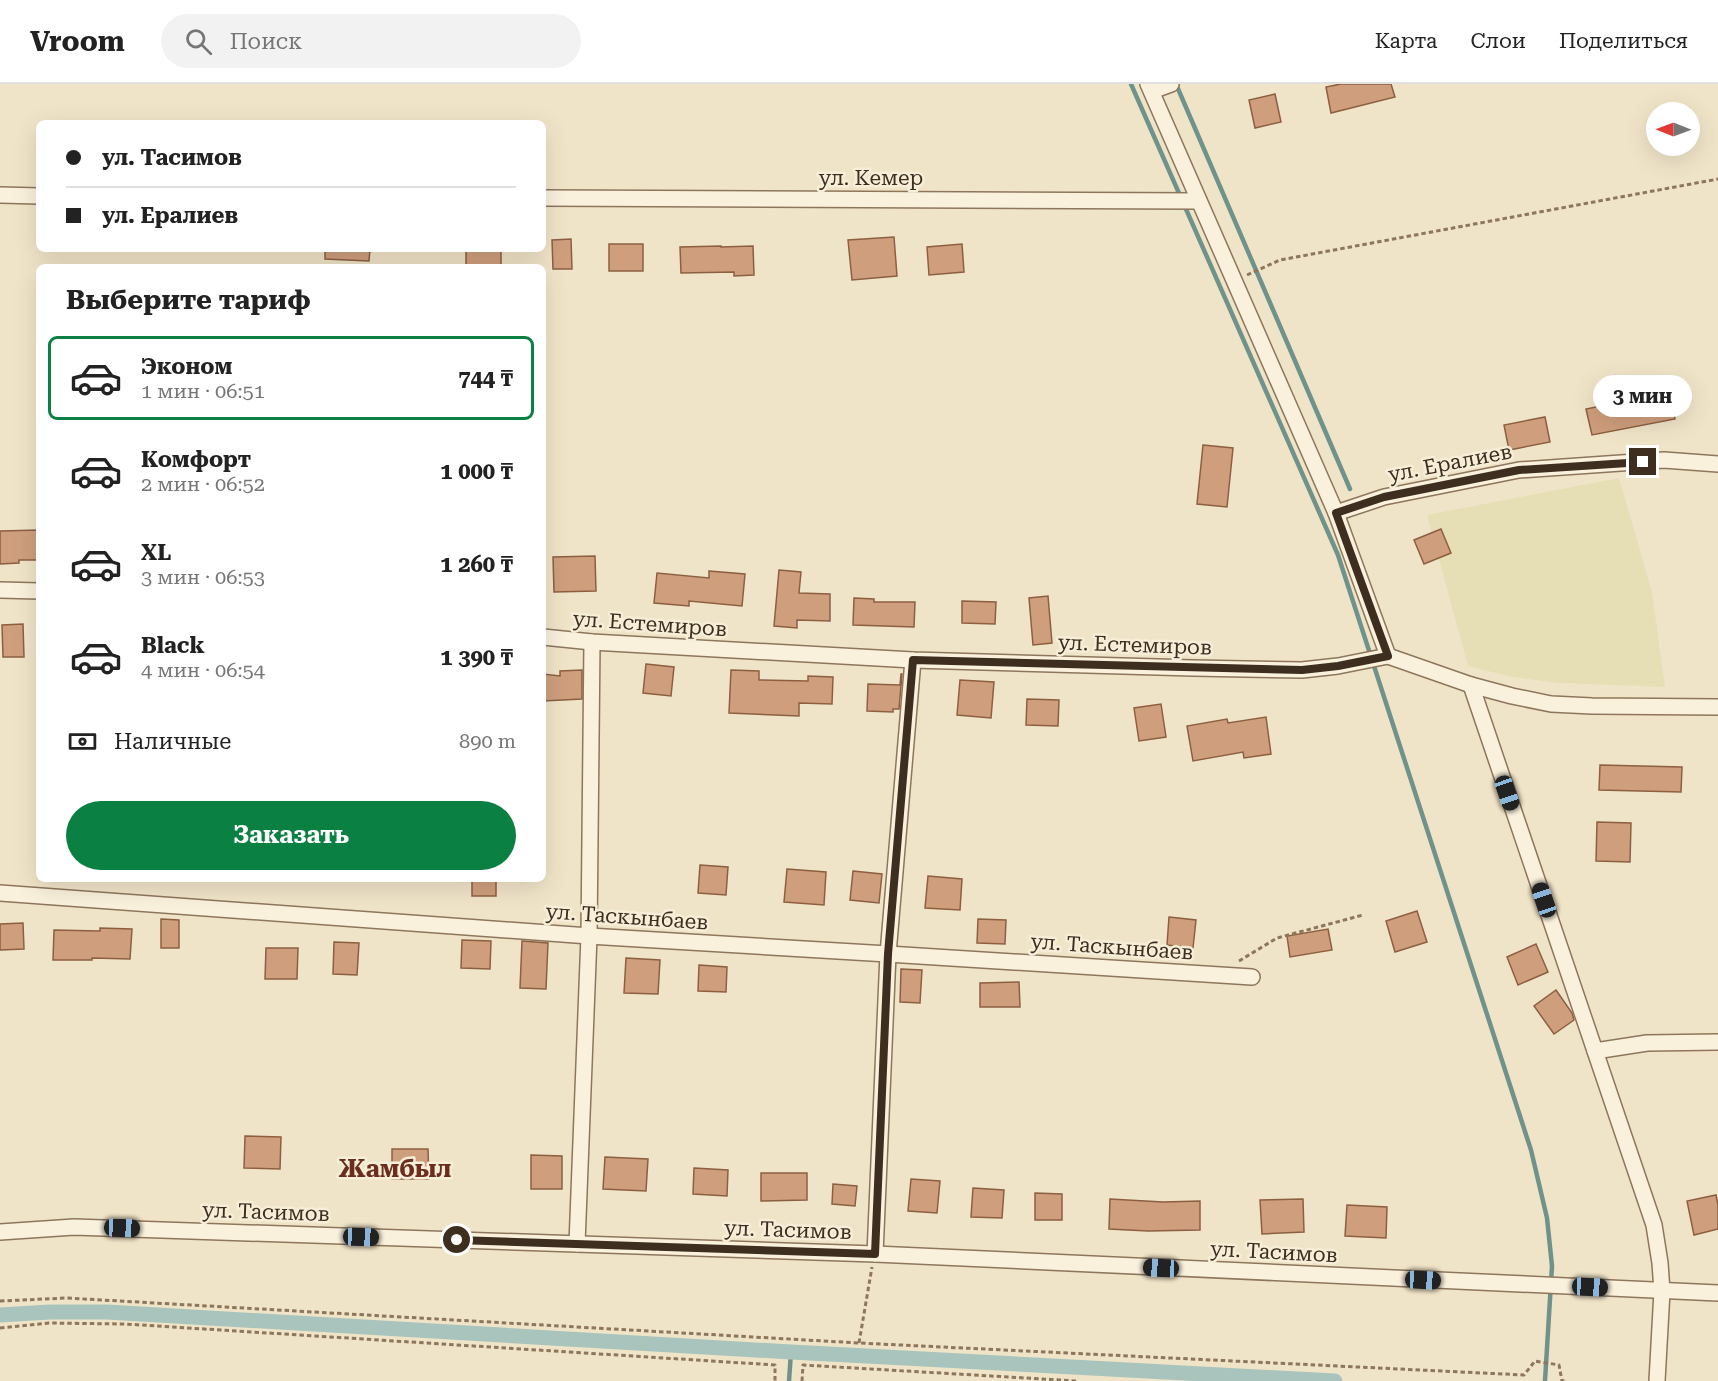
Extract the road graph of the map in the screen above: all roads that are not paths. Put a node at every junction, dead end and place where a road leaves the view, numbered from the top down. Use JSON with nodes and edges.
{"nodes":[{"id":1,"x":1171,"y":84,"type":"edge"},
{"id":2,"x":1150,"y":88,"type":"edge"},
{"id":3,"x":0,"y":195,"type":"edge"},
{"id":4,"x":36,"y":196,"type":"edge"},
{"id":5,"x":546,"y":198,"type":"edge"},
{"id":6,"x":1199,"y":201,"type":"junction"},
{"id":7,"x":1718,"y":464,"type":"edge"},
{"id":8,"x":1336,"y":513,"type":"junction"},
{"id":9,"x":0,"y":590,"type":"edge"},
{"id":10,"x":36,"y":591,"type":"edge"},
{"id":11,"x":546,"y":637,"type":"edge"},
{"id":12,"x":592,"y":642,"type":"junction"},
{"id":13,"x":1388,"y":656,"type":"junction"},
{"id":14,"x":913,"y":660,"type":"junction"},
{"id":15,"x":1471,"y":685,"type":"junction"},
{"id":16,"x":1718,"y":707,"type":"edge"},
{"id":17,"x":0,"y":893,"type":"edge"},
{"id":18,"x":589,"y":936,"type":"junction"},
{"id":19,"x":888,"y":954,"type":"junction"},
{"id":20,"x":1252,"y":977,"type":"dead end"},
{"id":21,"x":1718,"y":1042,"type":"edge"},
{"id":22,"x":1595,"y":1051,"type":"junction"},
{"id":23,"x":0,"y":1232,"type":"edge"},
{"id":24,"x":576,"y":1244,"type":"junction"},
{"id":25,"x":875,"y":1254,"type":"junction"},
{"id":26,"x":1662,"y":1291,"type":"junction"},
{"id":27,"x":1718,"y":1293,"type":"edge"},
{"id":28,"x":1657,"y":1381,"type":"edge"}],
"edges":[{"from":1,"to":2,"type":"street"},
{"from":2,"to":6,"type":"street"},
{"from":3,"to":4,"type":"street"},
{"from":5,"to":6,"type":"street","name":"ул. Кемер"},
{"from":6,"to":8,"type":"street"},
{"from":7,"to":8,"type":"street","name":"ул. Ералиев"},
{"from":8,"to":13,"type":"street"},
{"from":9,"to":10,"type":"street"},
{"from":11,"to":12,"type":"street","name":"ул. Естемиров"},
{"from":12,"to":14,"type":"street","name":"ул. Естемиров"},
{"from":12,"to":18,"type":"street"},
{"from":13,"to":14,"type":"street","name":"ул. Естемиров"},
{"from":13,"to":15,"type":"street"},
{"from":14,"to":19,"type":"street"},
{"from":15,"to":16,"type":"street"},
{"from":15,"to":22,"type":"street"},
{"from":17,"to":18,"type":"street","name":"ул. Таскынбаев"},
{"from":18,"to":19,"type":"street","name":"ул. Таскынбаев"},
{"from":18,"to":24,"type":"street"},
{"from":19,"to":20,"type":"street","name":"ул. Таскынбаев"},
{"from":19,"to":25,"type":"street"},
{"from":21,"to":22,"type":"street"},
{"from":22,"to":26,"type":"street"},
{"from":23,"to":24,"type":"street","name":"ул. Тасимов"},
{"from":24,"to":25,"type":"street","name":"ул. Тасимов"},
{"from":25,"to":26,"type":"street","name":"ул. Тасимов"},
{"from":26,"to":27,"type":"street","name":"ул. Тасимов"},
{"from":26,"to":28,"type":"street"}]}
